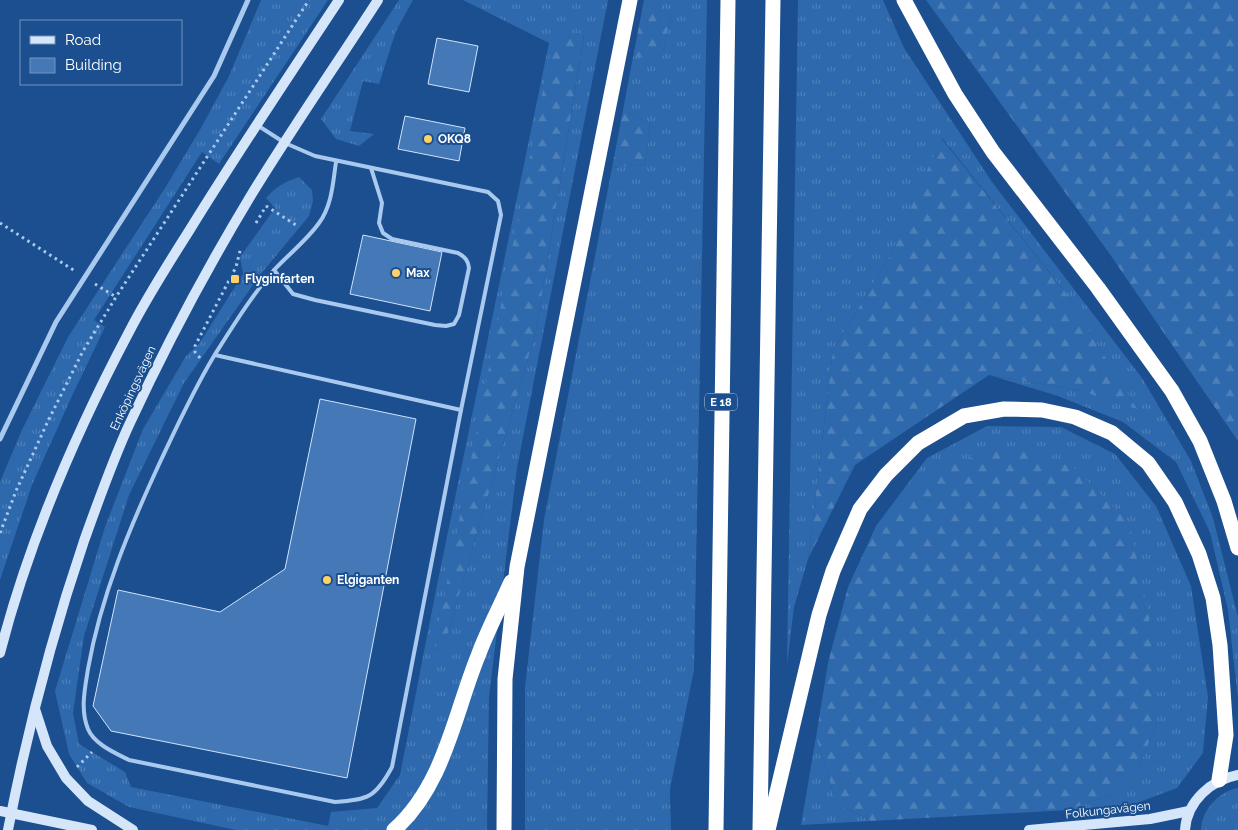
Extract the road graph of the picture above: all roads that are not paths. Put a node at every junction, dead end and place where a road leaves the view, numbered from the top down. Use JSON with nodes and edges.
{"nodes":[{"id":1,"x":248,"y":0,"type":"edge"},
{"id":2,"x":339,"y":0,"type":"edge"},
{"id":3,"x":378,"y":0,"type":"edge"},
{"id":4,"x":630,"y":0,"type":"edge"},
{"id":5,"x":728,"y":0,"type":"edge"},
{"id":6,"x":773,"y":0,"type":"edge"},
{"id":7,"x":904,"y":0,"type":"edge"},
{"id":8,"x":256,"y":124,"type":"junction"},
{"id":9,"x":285,"y":143,"type":"junction"},
{"id":10,"x":336,"y":162,"type":"junction"},
{"id":11,"x":371,"y":168,"type":"junction"},
{"id":12,"x":274,"y":270,"type":"junction"},
{"id":13,"x":215,"y":355,"type":"junction"},
{"id":14,"x":461,"y":410,"type":"junction"},
{"id":15,"x":0,"y":439,"type":"edge"},
{"id":16,"x":1238,"y":548,"type":"edge"},
{"id":17,"x":517,"y":567,"type":"junction"},
{"id":18,"x":0,"y":653,"type":"edge"},
{"id":19,"x":35,"y":709,"type":"junction"},
{"id":20,"x":1238,"y":775,"type":"edge"},
{"id":21,"x":1219,"y":780,"type":"junction"},
{"id":22,"x":768,"y":799,"type":"junction"},
{"id":23,"x":1189,"y":811,"type":"junction"},
{"id":24,"x":0,"y":812,"type":"edge"},
{"id":25,"x":11,"y":814,"type":"junction"},
{"id":26,"x":8,"y":830,"type":"edge"},
{"id":27,"x":92,"y":830,"type":"edge"},
{"id":28,"x":133,"y":830,"type":"edge"},
{"id":29,"x":394,"y":830,"type":"edge"},
{"id":30,"x":504,"y":830,"type":"edge"},
{"id":31,"x":716,"y":830,"type":"edge"},
{"id":32,"x":760,"y":830,"type":"edge"},
{"id":33,"x":768,"y":830,"type":"edge"},
{"id":34,"x":1029,"y":830,"type":"edge"},
{"id":35,"x":1184,"y":830,"type":"edge"}],
"edges":[{"from":1,"to":15,"type":"street"},
{"from":2,"to":8,"type":"street"},
{"from":3,"to":9,"type":"street","name":"Enköpingsvägen"},
{"from":4,"to":17,"type":"highway"},
{"from":5,"to":31,"type":"highway","number":"E 18"},
{"from":6,"to":22,"type":"highway"},
{"from":7,"to":16,"type":"highway"},
{"from":8,"to":9,"type":"lane"},
{"from":8,"to":18,"type":"street"},
{"from":9,"to":10,"type":"lane"},
{"from":9,"to":19,"type":"street","name":"Enköpingsvägen"},
{"from":10,"to":11,"type":"lane"},
{"from":10,"to":12,"type":"lane"},
{"from":11,"to":12,"type":"lane"},
{"from":11,"to":14,"type":"lane"},
{"from":12,"to":13,"type":"lane"},
{"from":13,"to":14,"type":"lane"},
{"from":13,"to":14,"type":"lane"},
{"from":17,"to":29,"type":"highway"},
{"from":17,"to":30,"type":"highway"},
{"from":19,"to":25,"type":"street","name":"Enköpingsvägen"},
{"from":19,"to":28,"type":"street"},
{"from":20,"to":21,"type":"street"},
{"from":21,"to":22,"type":"highway"},
{"from":21,"to":23,"type":"street"},
{"from":22,"to":32,"type":"highway"},
{"from":22,"to":33,"type":"highway"},
{"from":23,"to":34,"type":"street","name":"Folkungavägen"},
{"from":23,"to":35,"type":"street"},
{"from":24,"to":25,"type":"street"},
{"from":25,"to":26,"type":"street","name":"Enköpingsvägen"},
{"from":25,"to":27,"type":"street"}]}
